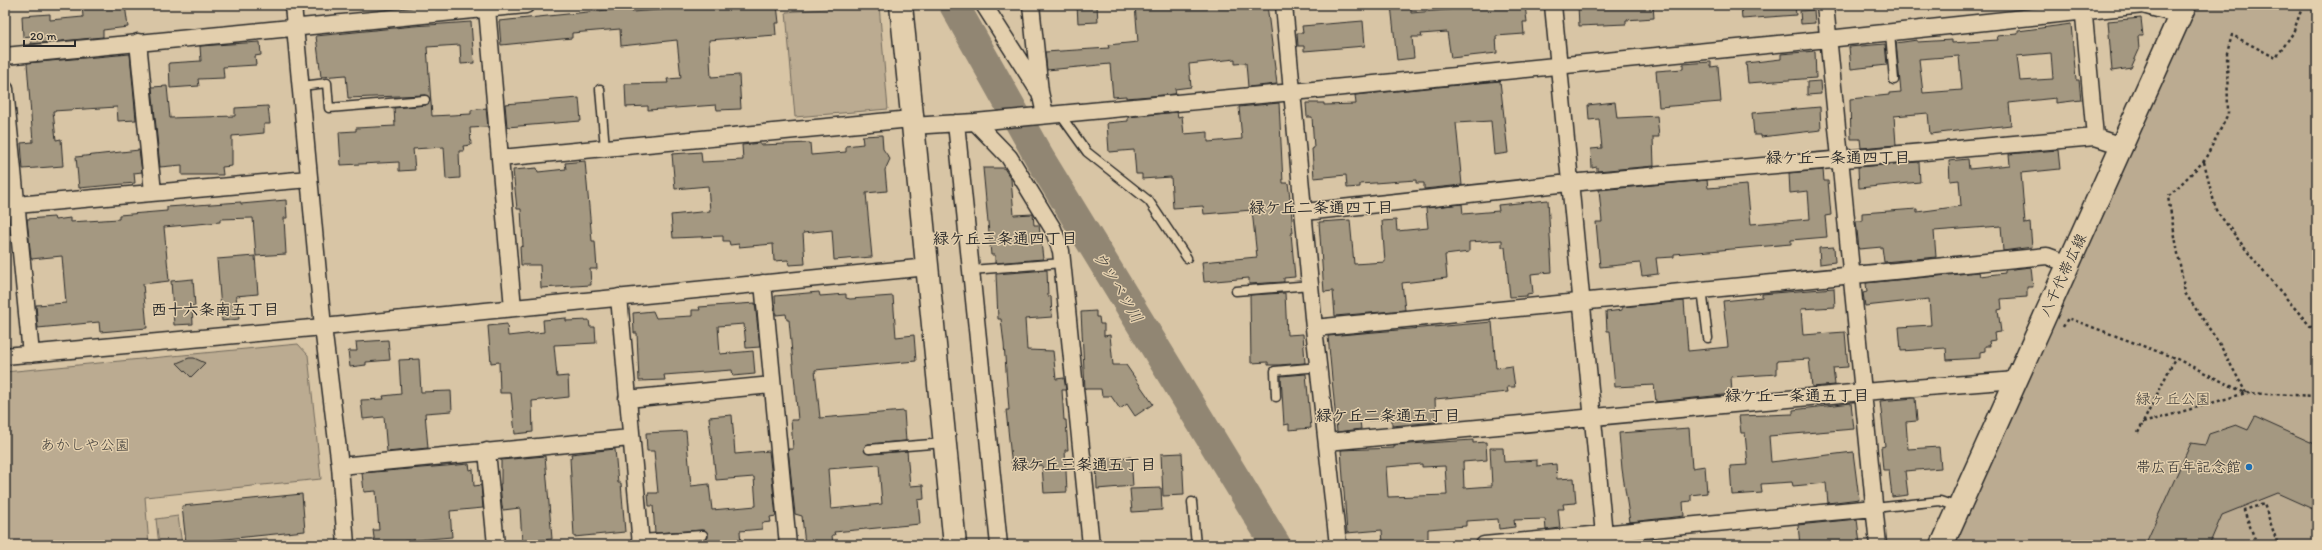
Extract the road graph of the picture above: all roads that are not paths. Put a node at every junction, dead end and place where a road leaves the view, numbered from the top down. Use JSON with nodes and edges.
{"nodes":[{"id":1,"x":293,"y":5,"type":"edge"},
{"id":2,"x":526,"y":5,"type":"edge"},
{"id":3,"x":901,"y":5,"type":"edge"},
{"id":4,"x":984,"y":5,"type":"edge"},
{"id":5,"x":1031,"y":5,"type":"edge"},
{"id":6,"x":1284,"y":5,"type":"edge"},
{"id":7,"x":1553,"y":5,"type":"edge"},
{"id":8,"x":1824,"y":5,"type":"edge"},
{"id":9,"x":487,"y":9,"type":"junction"},
{"id":10,"x":2083,"y":9,"type":"edge"},
{"id":11,"x":2182,"y":10,"type":"edge"},
{"id":12,"x":295,"y":28,"type":"junction"},
{"id":13,"x":1890,"y":33,"type":"junction"},
{"id":14,"x":1828,"y":39,"type":"junction"},
{"id":15,"x":138,"y":42,"type":"junction"},
{"id":16,"x":5,"y":56,"type":"edge"},
{"id":17,"x":1558,"y":64,"type":"junction"},
{"id":18,"x":1894,"y":80,"type":"dead end"},
{"id":19,"x":300,"y":86,"type":"junction"},
{"id":20,"x":5,"y":89,"type":"edge"},
{"id":21,"x":600,"y":89,"type":"dead end"},
{"id":22,"x":1040,"y":92,"type":"junction"},
{"id":23,"x":1293,"y":92,"type":"junction"},
{"id":24,"x":425,"y":100,"type":"dead end"},
{"id":25,"x":1047,"y":114,"type":"junction"},
{"id":26,"x":912,"y":122,"type":"junction"},
{"id":27,"x":975,"y":122,"type":"junction"},
{"id":28,"x":956,"y":123,"type":"junction"},
{"id":29,"x":2095,"y":137,"type":"junction"},
{"id":30,"x":2122,"y":146,"type":"junction"},
{"id":31,"x":605,"y":148,"type":"junction"},
{"id":32,"x":500,"y":158,"type":"junction"},
{"id":33,"x":1840,"y":159,"type":"junction"},
{"id":34,"x":309,"y":179,"type":"junction"},
{"id":35,"x":1569,"y":183,"type":"junction"},
{"id":36,"x":153,"y":192,"type":"junction"},
{"id":37,"x":10,"y":206,"type":"edge"},
{"id":38,"x":1305,"y":212,"type":"junction"},
{"id":39,"x":1187,"y":258,"type":"dead end"},
{"id":40,"x":1062,"y":263,"type":"junction"},
{"id":41,"x":2069,"y":264,"type":"junction"},
{"id":42,"x":928,"y":266,"type":"junction"},
{"id":43,"x":971,"y":270,"type":"junction"},
{"id":44,"x":1851,"y":275,"type":"junction"},
{"id":45,"x":763,"y":283,"type":"junction"},
{"id":46,"x":1311,"y":285,"type":"junction"},
{"id":47,"x":1702,"y":289,"type":"junction"},
{"id":48,"x":1236,"y":291,"type":"dead end"},
{"id":49,"x":619,"y":298,"type":"junction"},
{"id":50,"x":1581,"y":300,"type":"junction"},
{"id":51,"x":513,"y":308,"type":"junction"},
{"id":52,"x":323,"y":327,"type":"junction"},
{"id":53,"x":1314,"y":328,"type":"junction"},
{"id":54,"x":1708,"y":338,"type":"dead end"},
{"id":55,"x":31,"y":354,"type":"junction"},
{"id":56,"x":5,"y":356,"type":"edge"},
{"id":57,"x":1319,"y":367,"type":"junction"},
{"id":58,"x":2016,"y":380,"type":"junction"},
{"id":59,"x":772,"y":385,"type":"junction"},
{"id":60,"x":1863,"y":392,"type":"junction"},
{"id":61,"x":1276,"y":397,"type":"dead end"},
{"id":62,"x":626,"y":399,"type":"junction"},
{"id":63,"x":1592,"y":418,"type":"junction"},
{"id":64,"x":630,"y":438,"type":"junction"},
{"id":65,"x":1326,"y":442,"type":"junction"},
{"id":66,"x":945,"y":443,"type":"junction"},
{"id":67,"x":869,"y":449,"type":"dead end"},
{"id":68,"x":487,"y":451,"type":"junction"},
{"id":69,"x":340,"y":466,"type":"junction"},
{"id":70,"x":1192,"y":502,"type":"dead end"},
{"id":71,"x":1959,"y":507,"type":"junction"},
{"id":72,"x":1874,"y":508,"type":"junction"},
{"id":73,"x":703,"y":535,"type":"dead end"},
{"id":74,"x":1604,"y":539,"type":"edge"},
{"id":75,"x":640,"y":542,"type":"edge"},
{"id":76,"x":346,"y":545,"type":"edge"},
{"id":77,"x":496,"y":545,"type":"edge"},
{"id":78,"x":788,"y":545,"type":"edge"},
{"id":79,"x":954,"y":545,"type":"edge"},
{"id":80,"x":999,"y":545,"type":"edge"},
{"id":81,"x":1091,"y":545,"type":"edge"},
{"id":82,"x":1196,"y":545,"type":"edge"},
{"id":83,"x":1338,"y":545,"type":"edge"},
{"id":84,"x":1484,"y":545,"type":"edge"},
{"id":85,"x":1878,"y":545,"type":"edge"},
{"id":86,"x":1942,"y":545,"type":"edge"}],
"edges":[{"from":1,"to":12,"type":"street"},
{"from":2,"to":9,"type":"street"},
{"from":3,"to":26,"type":"main road"},
{"from":4,"to":22,"type":"street"},
{"from":5,"to":22,"type":"street"},
{"from":6,"to":23,"type":"street"},
{"from":7,"to":17,"type":"street"},
{"from":8,"to":14,"type":"street"},
{"from":9,"to":12,"type":"street"},
{"from":9,"to":32,"type":"street"},
{"from":10,"to":11,"type":"street"},
{"from":10,"to":13,"type":"street"},
{"from":10,"to":29,"type":"street"},
{"from":11,"to":30,"type":"main road","name":"八千代帯広線"},
{"from":12,"to":15,"type":"street"},
{"from":12,"to":19,"type":"street"},
{"from":13,"to":14,"type":"street"},
{"from":13,"to":18,"type":"lane"},
{"from":14,"to":17,"type":"street"},
{"from":14,"to":33,"type":"street"},
{"from":15,"to":16,"type":"street"},
{"from":15,"to":36,"type":"street"},
{"from":17,"to":23,"type":"street"},
{"from":17,"to":35,"type":"street"},
{"from":19,"to":24,"type":"lane"},
{"from":19,"to":34,"type":"street"},
{"from":20,"to":37,"type":"street"},
{"from":21,"to":31,"type":"lane"},
{"from":22,"to":25,"type":"street"},
{"from":23,"to":25,"type":"street"},
{"from":23,"to":38,"type":"street"},
{"from":25,"to":27,"type":"street"},
{"from":25,"to":39,"type":"lane"},
{"from":26,"to":28,"type":"street"},
{"from":26,"to":31,"type":"street"},
{"from":26,"to":42,"type":"main road"},
{"from":27,"to":28,"type":"street"},
{"from":27,"to":40,"type":"street"},
{"from":28,"to":43,"type":"street"},
{"from":29,"to":30,"type":"street"},
{"from":29,"to":33,"type":"street"},
{"from":30,"to":41,"type":"main road","name":"八千代帯広線"},
{"from":31,"to":32,"type":"street"},
{"from":32,"to":51,"type":"street"},
{"from":33,"to":35,"type":"street"},
{"from":33,"to":44,"type":"street"},
{"from":34,"to":36,"type":"street"},
{"from":34,"to":52,"type":"street"},
{"from":35,"to":38,"type":"street"},
{"from":35,"to":50,"type":"street"},
{"from":36,"to":37,"type":"street"},
{"from":37,"to":55,"type":"street"},
{"from":38,"to":46,"type":"street"},
{"from":40,"to":43,"type":"lane"},
{"from":40,"to":81,"type":"street"},
{"from":41,"to":44,"type":"street"},
{"from":41,"to":58,"type":"main road","name":"八千代帯広線"},
{"from":42,"to":45,"type":"street"},
{"from":42,"to":66,"type":"main road"},
{"from":43,"to":80,"type":"street"},
{"from":44,"to":47,"type":"street"},
{"from":44,"to":60,"type":"street"},
{"from":45,"to":49,"type":"street"},
{"from":45,"to":59,"type":"street"},
{"from":46,"to":48,"type":"lane"},
{"from":46,"to":53,"type":"street"},
{"from":47,"to":50,"type":"street"},
{"from":47,"to":54,"type":"lane"},
{"from":49,"to":51,"type":"street"},
{"from":49,"to":62,"type":"street"},
{"from":50,"to":53,"type":"street"},
{"from":50,"to":63,"type":"street"},
{"from":51,"to":52,"type":"street"},
{"from":52,"to":55,"type":"street"},
{"from":52,"to":69,"type":"street"},
{"from":53,"to":57,"type":"street"},
{"from":55,"to":56,"type":"street"},
{"from":57,"to":61,"type":"lane"},
{"from":57,"to":65,"type":"street"},
{"from":58,"to":60,"type":"street"},
{"from":58,"to":71,"type":"main road","name":"八千代帯広線"},
{"from":59,"to":62,"type":"street"},
{"from":59,"to":78,"type":"street"},
{"from":60,"to":63,"type":"street"},
{"from":60,"to":72,"type":"street"},
{"from":62,"to":64,"type":"street"},
{"from":63,"to":65,"type":"street"},
{"from":63,"to":74,"type":"street"},
{"from":64,"to":68,"type":"street"},
{"from":64,"to":75,"type":"street"},
{"from":65,"to":83,"type":"street"},
{"from":66,"to":67,"type":"lane"},
{"from":66,"to":79,"type":"main road"},
{"from":68,"to":69,"type":"street"},
{"from":68,"to":77,"type":"street"},
{"from":69,"to":76,"type":"street"},
{"from":70,"to":82,"type":"lane"},
{"from":71,"to":72,"type":"lane"},
{"from":71,"to":86,"type":"main road","name":"八千代帯広線"},
{"from":72,"to":74,"type":"street"},
{"from":72,"to":85,"type":"street"},
{"from":73,"to":75,"type":"lane"},
{"from":74,"to":84,"type":"street"}]}
